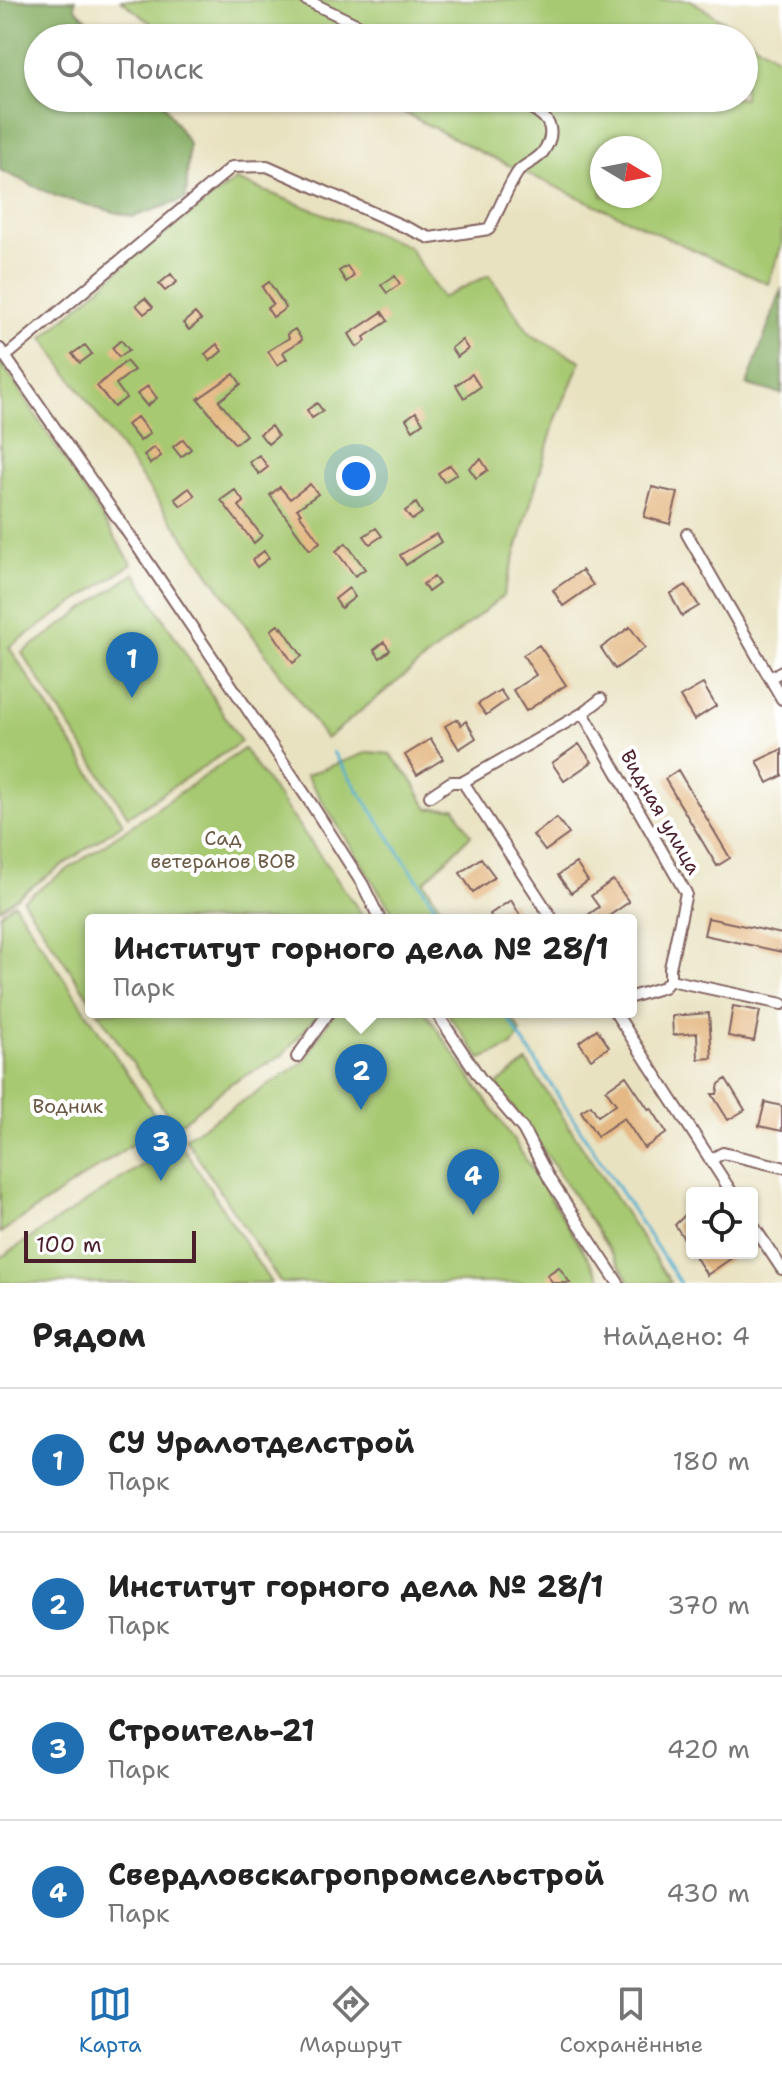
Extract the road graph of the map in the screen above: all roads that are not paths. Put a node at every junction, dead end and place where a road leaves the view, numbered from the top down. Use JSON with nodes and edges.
{"nodes":[{"id":1,"x":306,"y":0,"type":"edge"},
{"id":2,"x":356,"y":24,"type":"edge"},
{"id":3,"x":538,"y":112,"type":"edge"},
{"id":4,"x":2,"y":353,"type":"edge"},
{"id":5,"x":687,"y":534,"type":"dead end"},
{"id":6,"x":782,"y":671,"type":"edge"},
{"id":7,"x":770,"y":678,"type":"junction"},
{"id":8,"x":601,"y":699,"type":"dead end"},
{"id":9,"x":782,"y":699,"type":"edge"},
{"id":10,"x":583,"y":713,"type":"junction"},
{"id":11,"x":463,"y":782,"type":"junction"},
{"id":12,"x":430,"y":796,"type":"dead end"},
{"id":13,"x":377,"y":914,"type":"edge"},
{"id":14,"x":549,"y":914,"type":"edge"},
{"id":15,"x":670,"y":980,"type":"junction"},
{"id":16,"x":637,"y":995,"type":"edge"},
{"id":17,"x":782,"y":1004,"type":"edge"},
{"id":18,"x":325,"y":1018,"type":"edge"},
{"id":19,"x":440,"y":1018,"type":"edge"},
{"id":20,"x":619,"y":1018,"type":"edge"},
{"id":21,"x":297,"y":1057,"type":"dead end"},
{"id":22,"x":710,"y":1160,"type":"junction"},
{"id":23,"x":782,"y":1167,"type":"edge"},
{"id":24,"x":728,"y":1187,"type":"edge"},
{"id":25,"x":758,"y":1233,"type":"edge"},
{"id":26,"x":782,"y":1269,"type":"edge"},
{"id":27,"x":618,"y":1283,"type":"edge"}],
"edges":[{"from":1,"to":2,"type":"street"},
{"from":3,"to":4,"type":"street"},
{"from":4,"to":13,"type":"street"},
{"from":5,"to":7,"type":"street"},
{"from":6,"to":7,"type":"street"},
{"from":7,"to":9,"type":"street"},
{"from":8,"to":10,"type":"street"},
{"from":10,"to":11,"type":"street"},
{"from":10,"to":15,"type":"street","name":"Видная улица"},
{"from":11,"to":12,"type":"street"},
{"from":11,"to":14,"type":"street"},
{"from":15,"to":16,"type":"street"},
{"from":15,"to":17,"type":"street"},
{"from":18,"to":21,"type":"street"},
{"from":19,"to":27,"type":"street"},
{"from":20,"to":22,"type":"street"},
{"from":22,"to":23,"type":"street"},
{"from":22,"to":24,"type":"street"},
{"from":25,"to":26,"type":"street"}]}
